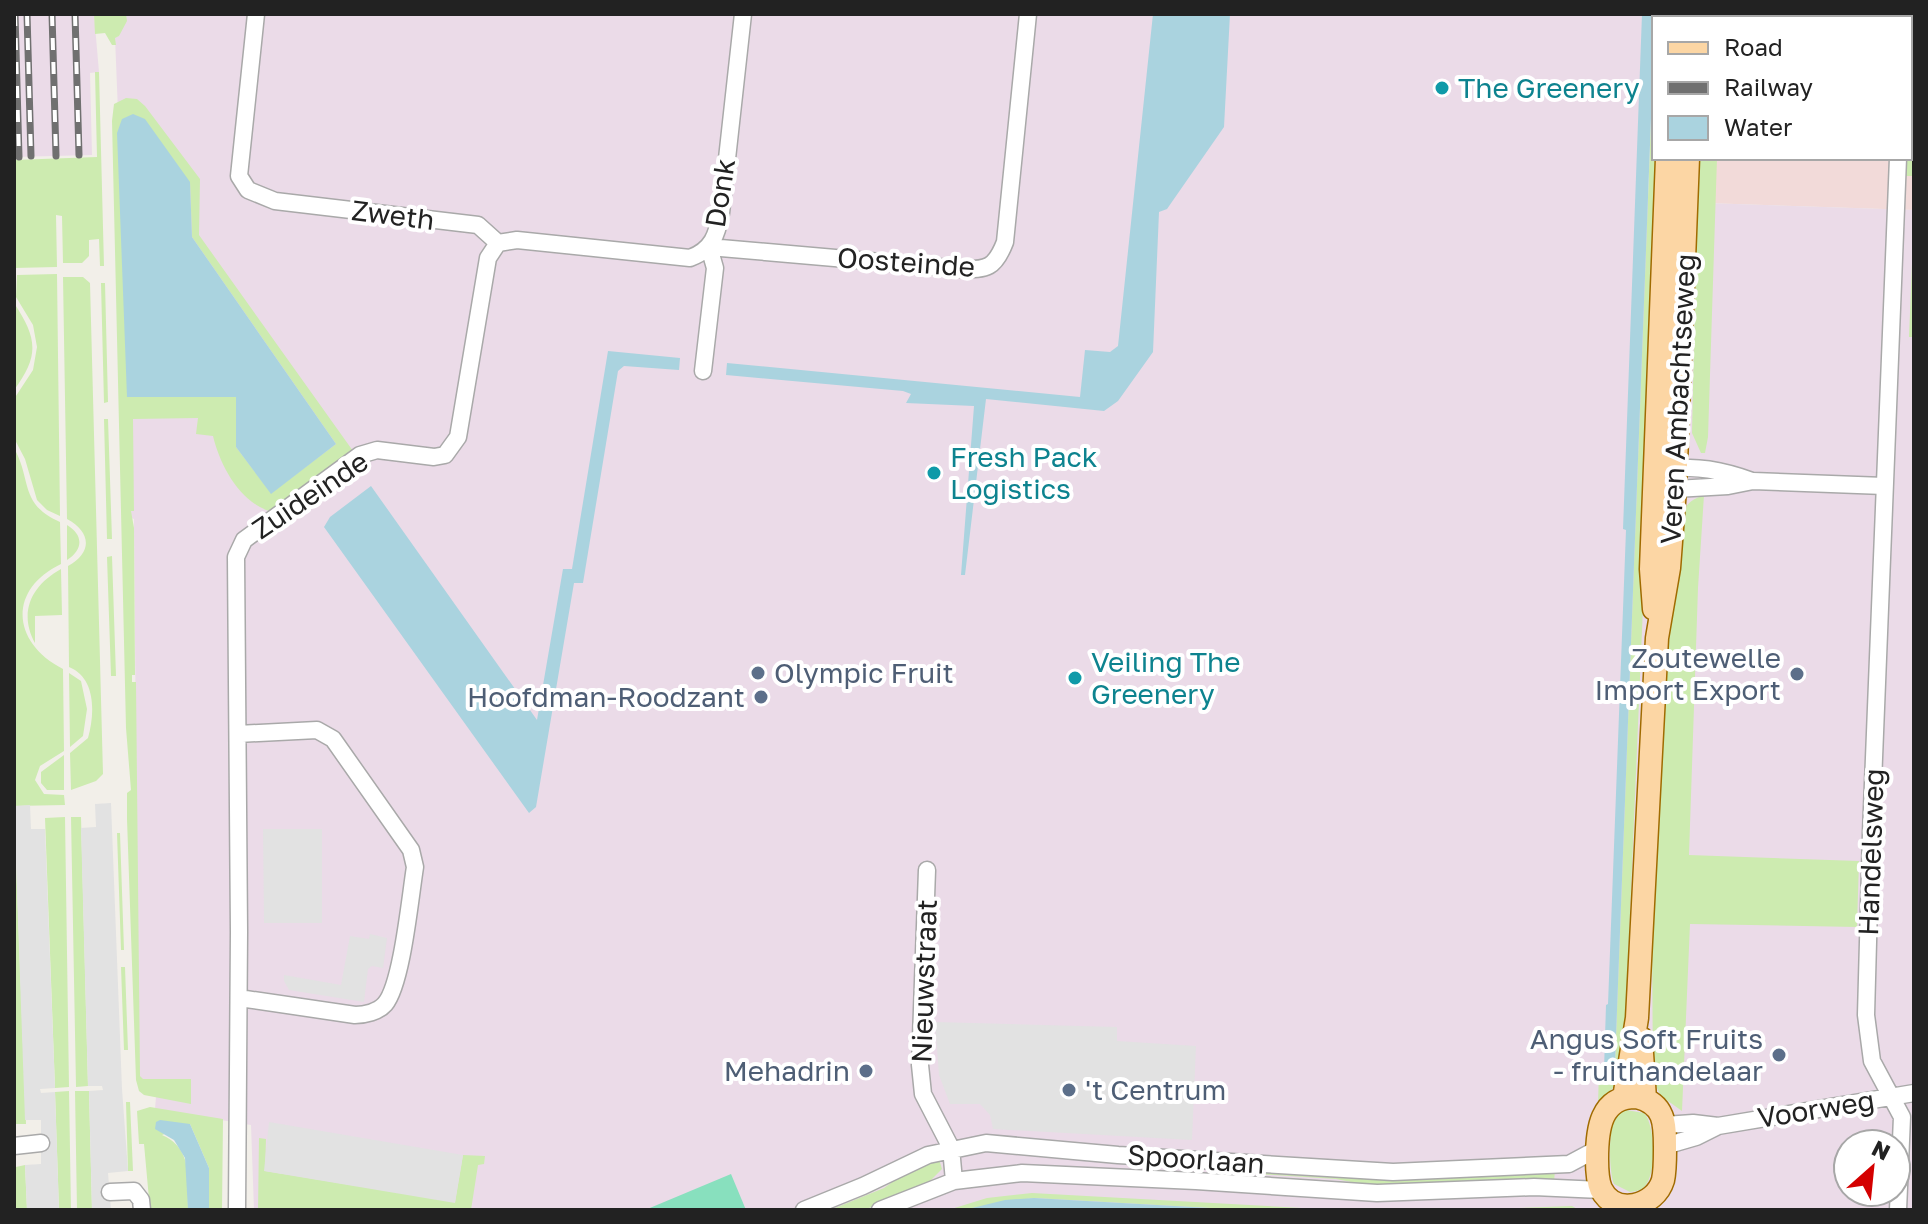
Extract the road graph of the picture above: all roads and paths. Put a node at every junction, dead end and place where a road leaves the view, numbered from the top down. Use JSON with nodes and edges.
{"nodes":[{"id":1,"x":256,"y":14,"type":"edge"},
{"id":2,"x":743,"y":14,"type":"edge"},
{"id":3,"x":1028,"y":14,"type":"edge"},
{"id":4,"x":1667,"y":160,"type":"edge"},
{"id":5,"x":1688,"y":160,"type":"edge"},
{"id":6,"x":1898,"y":160,"type":"edge"},
{"id":7,"x":498,"y":243,"type":"junction"},
{"id":8,"x":709,"y":247,"type":"junction"},
{"id":9,"x":703,"y":371,"type":"dead end"},
{"id":10,"x":1669,"y":479,"type":"junction"},
{"id":11,"x":1884,"y":486,"type":"junction"},
{"id":12,"x":238,"y":734,"type":"junction"},
{"id":13,"x":927,"y":870,"type":"dead end"},
{"id":14,"x":239,"y":998,"type":"junction"},
{"id":15,"x":1914,"y":1093,"type":"edge"},
{"id":16,"x":1890,"y":1097,"type":"junction"},
{"id":17,"x":1634,"y":1099,"type":"junction"},
{"id":18,"x":1665,"y":1136,"type":"junction"},
{"id":19,"x":41,"y":1143,"type":"dead end"},
{"id":20,"x":14,"y":1146,"type":"edge"},
{"id":21,"x":951,"y":1148,"type":"junction"},
{"id":22,"x":1597,"y":1149,"type":"junction"},
{"id":23,"x":954,"y":1181,"type":"junction"},
{"id":24,"x":110,"y":1192,"type":"dead end"},
{"id":25,"x":1623,"y":1204,"type":"edge"},
{"id":26,"x":142,"y":1210,"type":"edge"},
{"id":27,"x":237,"y":1210,"type":"edge"},
{"id":28,"x":804,"y":1210,"type":"edge"},
{"id":29,"x":880,"y":1210,"type":"edge"},
{"id":30,"x":1898,"y":1210,"type":"edge"}],
"edges":[{"from":1,"to":7,"type":"street","name":"Zweth"},
{"from":2,"to":8,"type":"street","name":"Donk"},
{"from":3,"to":8,"type":"street","name":"Oosteinde"},
{"from":4,"to":10,"type":"main road","name":"Veren Ambachtseweg"},
{"from":5,"to":10,"type":"main road","name":"Veren Ambachtseweg"},
{"from":6,"to":11,"type":"street","name":"Handelsweg"},
{"from":7,"to":8,"type":"street"},
{"from":7,"to":12,"type":"street","name":"Zuideinde"},
{"from":8,"to":9,"type":"street","name":"Donk"},
{"from":10,"to":11,"type":"street"},
{"from":10,"to":17,"type":"main road","name":"Veren Ambachtseweg"},
{"from":11,"to":16,"type":"street","name":"Handelsweg"},
{"from":12,"to":14,"type":"street","name":"Zuideinde"},
{"from":12,"to":14,"type":"street"},
{"from":13,"to":21,"type":"street","name":"Nieuwstraat"},
{"from":14,"to":27,"type":"street","name":"Zuideinde"},
{"from":15,"to":16,"type":"street","name":"Voorweg"},
{"from":16,"to":18,"type":"street","name":"Voorweg"},
{"from":16,"to":30,"type":"street","name":"Handelsweg"},
{"from":17,"to":18,"type":"main road"},
{"from":17,"to":22,"type":"main road"},
{"from":18,"to":25,"type":"main road"},
{"from":19,"to":20,"type":"street"},
{"from":21,"to":22,"type":"street","name":"Spoorlaan"},
{"from":21,"to":23,"type":"street","name":"Nieuwstraat"},
{"from":21,"to":28,"type":"street","name":"Spoorlaan"},
{"from":22,"to":25,"type":"main road"},
{"from":23,"to":25,"type":"street","name":"Spoorlaan"},
{"from":23,"to":29,"type":"street","name":"Spoorlaan"},
{"from":24,"to":26,"type":"street"}]}
